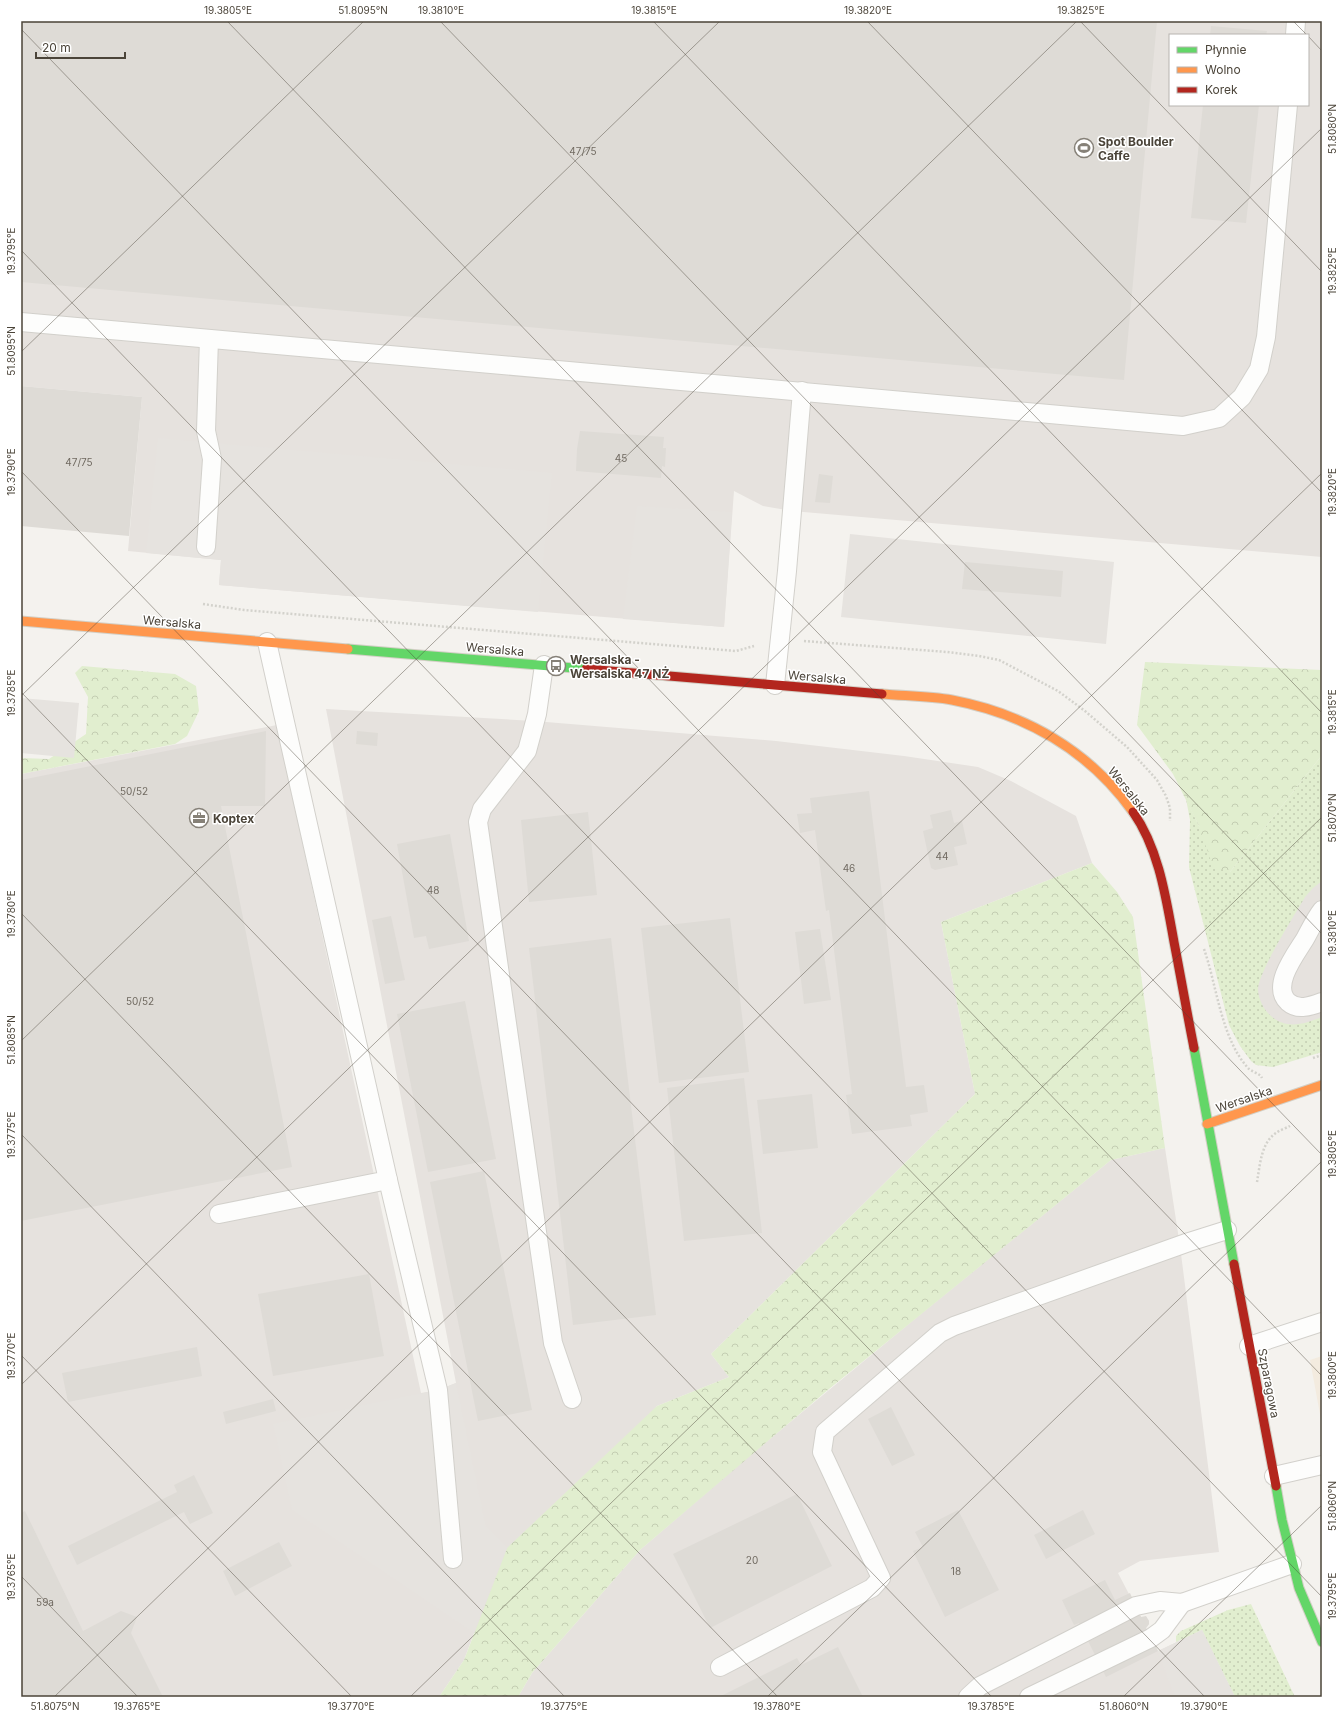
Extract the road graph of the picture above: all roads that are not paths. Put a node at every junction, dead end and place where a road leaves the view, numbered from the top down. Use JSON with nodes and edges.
{"nodes":[{"id":1,"x":1296,"y":21,"type":"edge"},
{"id":2,"x":1294,"y":34,"type":"edge"},
{"id":3,"x":1288,"y":106,"type":"edge"},
{"id":4,"x":21,"y":322,"type":"edge"},
{"id":5,"x":209,"y":339,"type":"junction"},
{"id":6,"x":802,"y":391,"type":"junction"},
{"id":7,"x":206,"y":548,"type":"dead end"},
{"id":8,"x":21,"y":620,"type":"edge"},
{"id":9,"x":267,"y":642,"type":"junction"},
{"id":10,"x":544,"y":665,"type":"junction"},
{"id":11,"x":775,"y":685,"type":"junction"},
{"id":12,"x":1322,"y":910,"type":"edge"},
{"id":13,"x":1322,"y":1002,"type":"edge"},
{"id":14,"x":1322,"y":1085,"type":"edge"},
{"id":15,"x":1208,"y":1124,"type":"junction"},
{"id":16,"x":388,"y":1180,"type":"junction"},
{"id":17,"x":219,"y":1214,"type":"dead end"},
{"id":18,"x":1228,"y":1230,"type":"junction"},
{"id":19,"x":1322,"y":1322,"type":"edge"},
{"id":20,"x":1249,"y":1346,"type":"junction"},
{"id":21,"x":572,"y":1399,"type":"dead end"},
{"id":22,"x":1322,"y":1466,"type":"edge"},
{"id":23,"x":1274,"y":1476,"type":"junction"},
{"id":24,"x":452,"y":1559,"type":"dead end"},
{"id":25,"x":1292,"y":1564,"type":"junction"},
{"id":26,"x":1182,"y":1603,"type":"junction"},
{"id":27,"x":1322,"y":1642,"type":"edge"},
{"id":28,"x":720,"y":1667,"type":"dead end"},
{"id":29,"x":968,"y":1697,"type":"edge"},
{"id":30,"x":1029,"y":1697,"type":"edge"}],
"edges":[{"from":1,"to":2,"type":"lane"},
{"from":3,"to":6,"type":"lane"},
{"from":4,"to":5,"type":"lane"},
{"from":5,"to":6,"type":"lane"},
{"from":5,"to":7,"type":"lane"},
{"from":6,"to":11,"type":"lane"},
{"from":8,"to":9,"type":"street","name":"Wersalska"},
{"from":9,"to":10,"type":"street","name":"Wersalska"},
{"from":9,"to":16,"type":"lane"},
{"from":10,"to":11,"type":"street","name":"Wersalska"},
{"from":10,"to":21,"type":"lane"},
{"from":11,"to":15,"type":"street","name":"Wersalska"},
{"from":12,"to":13,"type":"lane"},
{"from":14,"to":15,"type":"street","name":"Wersalska"},
{"from":15,"to":18,"type":"street","name":"Szparagowa"},
{"from":16,"to":17,"type":"lane"},
{"from":16,"to":24,"type":"lane"},
{"from":18,"to":20,"type":"street","name":"Szparagowa"},
{"from":18,"to":28,"type":"lane"},
{"from":19,"to":20,"type":"lane"},
{"from":20,"to":23,"type":"street","name":"Szparagowa"},
{"from":22,"to":23,"type":"lane"},
{"from":23,"to":25,"type":"street","name":"Szparagowa"},
{"from":25,"to":26,"type":"lane"},
{"from":25,"to":27,"type":"street","name":"Szparagowa"},
{"from":26,"to":29,"type":"lane"},
{"from":26,"to":30,"type":"lane"}]}
